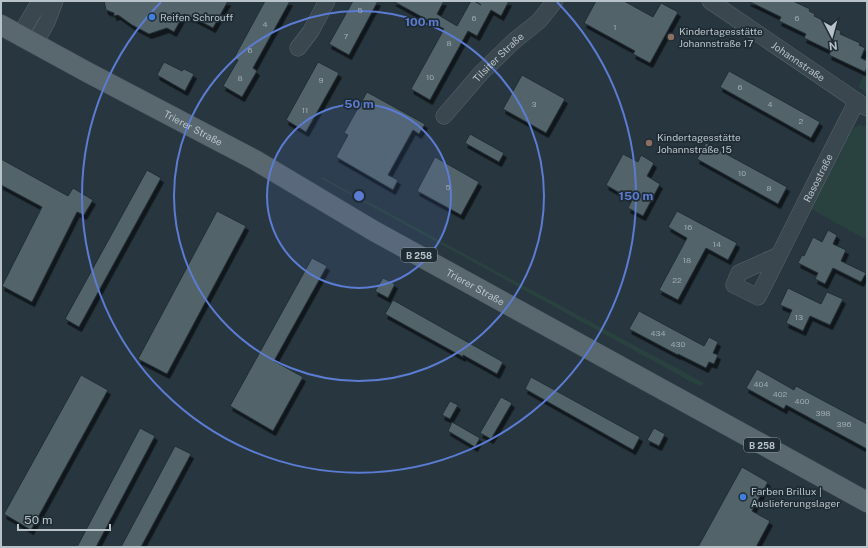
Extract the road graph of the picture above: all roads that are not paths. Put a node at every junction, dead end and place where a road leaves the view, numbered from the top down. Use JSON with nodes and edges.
{"nodes":[{"id":1,"x":40,"y":1,"type":"edge"},
{"id":2,"x":55,"y":1,"type":"edge"},
{"id":3,"x":327,"y":1,"type":"edge"},
{"id":4,"x":555,"y":1,"type":"edge"},
{"id":5,"x":710,"y":1,"type":"edge"},
{"id":6,"x":1,"y":25,"type":"edge"},
{"id":7,"x":27,"y":39,"type":"junction"},
{"id":8,"x":298,"y":48,"type":"dead end"},
{"id":9,"x":862,"y":104,"type":"edge"},
{"id":10,"x":444,"y":116,"type":"dead end"},
{"id":11,"x":780,"y":255,"type":"dead end"},
{"id":12,"x":867,"y":502,"type":"edge"}],
"edges":[{"from":1,"to":7,"type":"street"},
{"from":2,"to":7,"type":"street"},
{"from":3,"to":8,"type":"street"},
{"from":4,"to":10,"type":"street","name":"Tilsiter Straße"},
{"from":5,"to":9,"type":"street","name":"Johannstraße"},
{"from":6,"to":7,"type":"main road","name":"Trierer Straße","number":"B 258"},
{"from":7,"to":12,"type":"main road","name":"Trierer Straße","number":"B 258"},
{"from":9,"to":11,"type":"street","name":"Rasostraße"}]}
